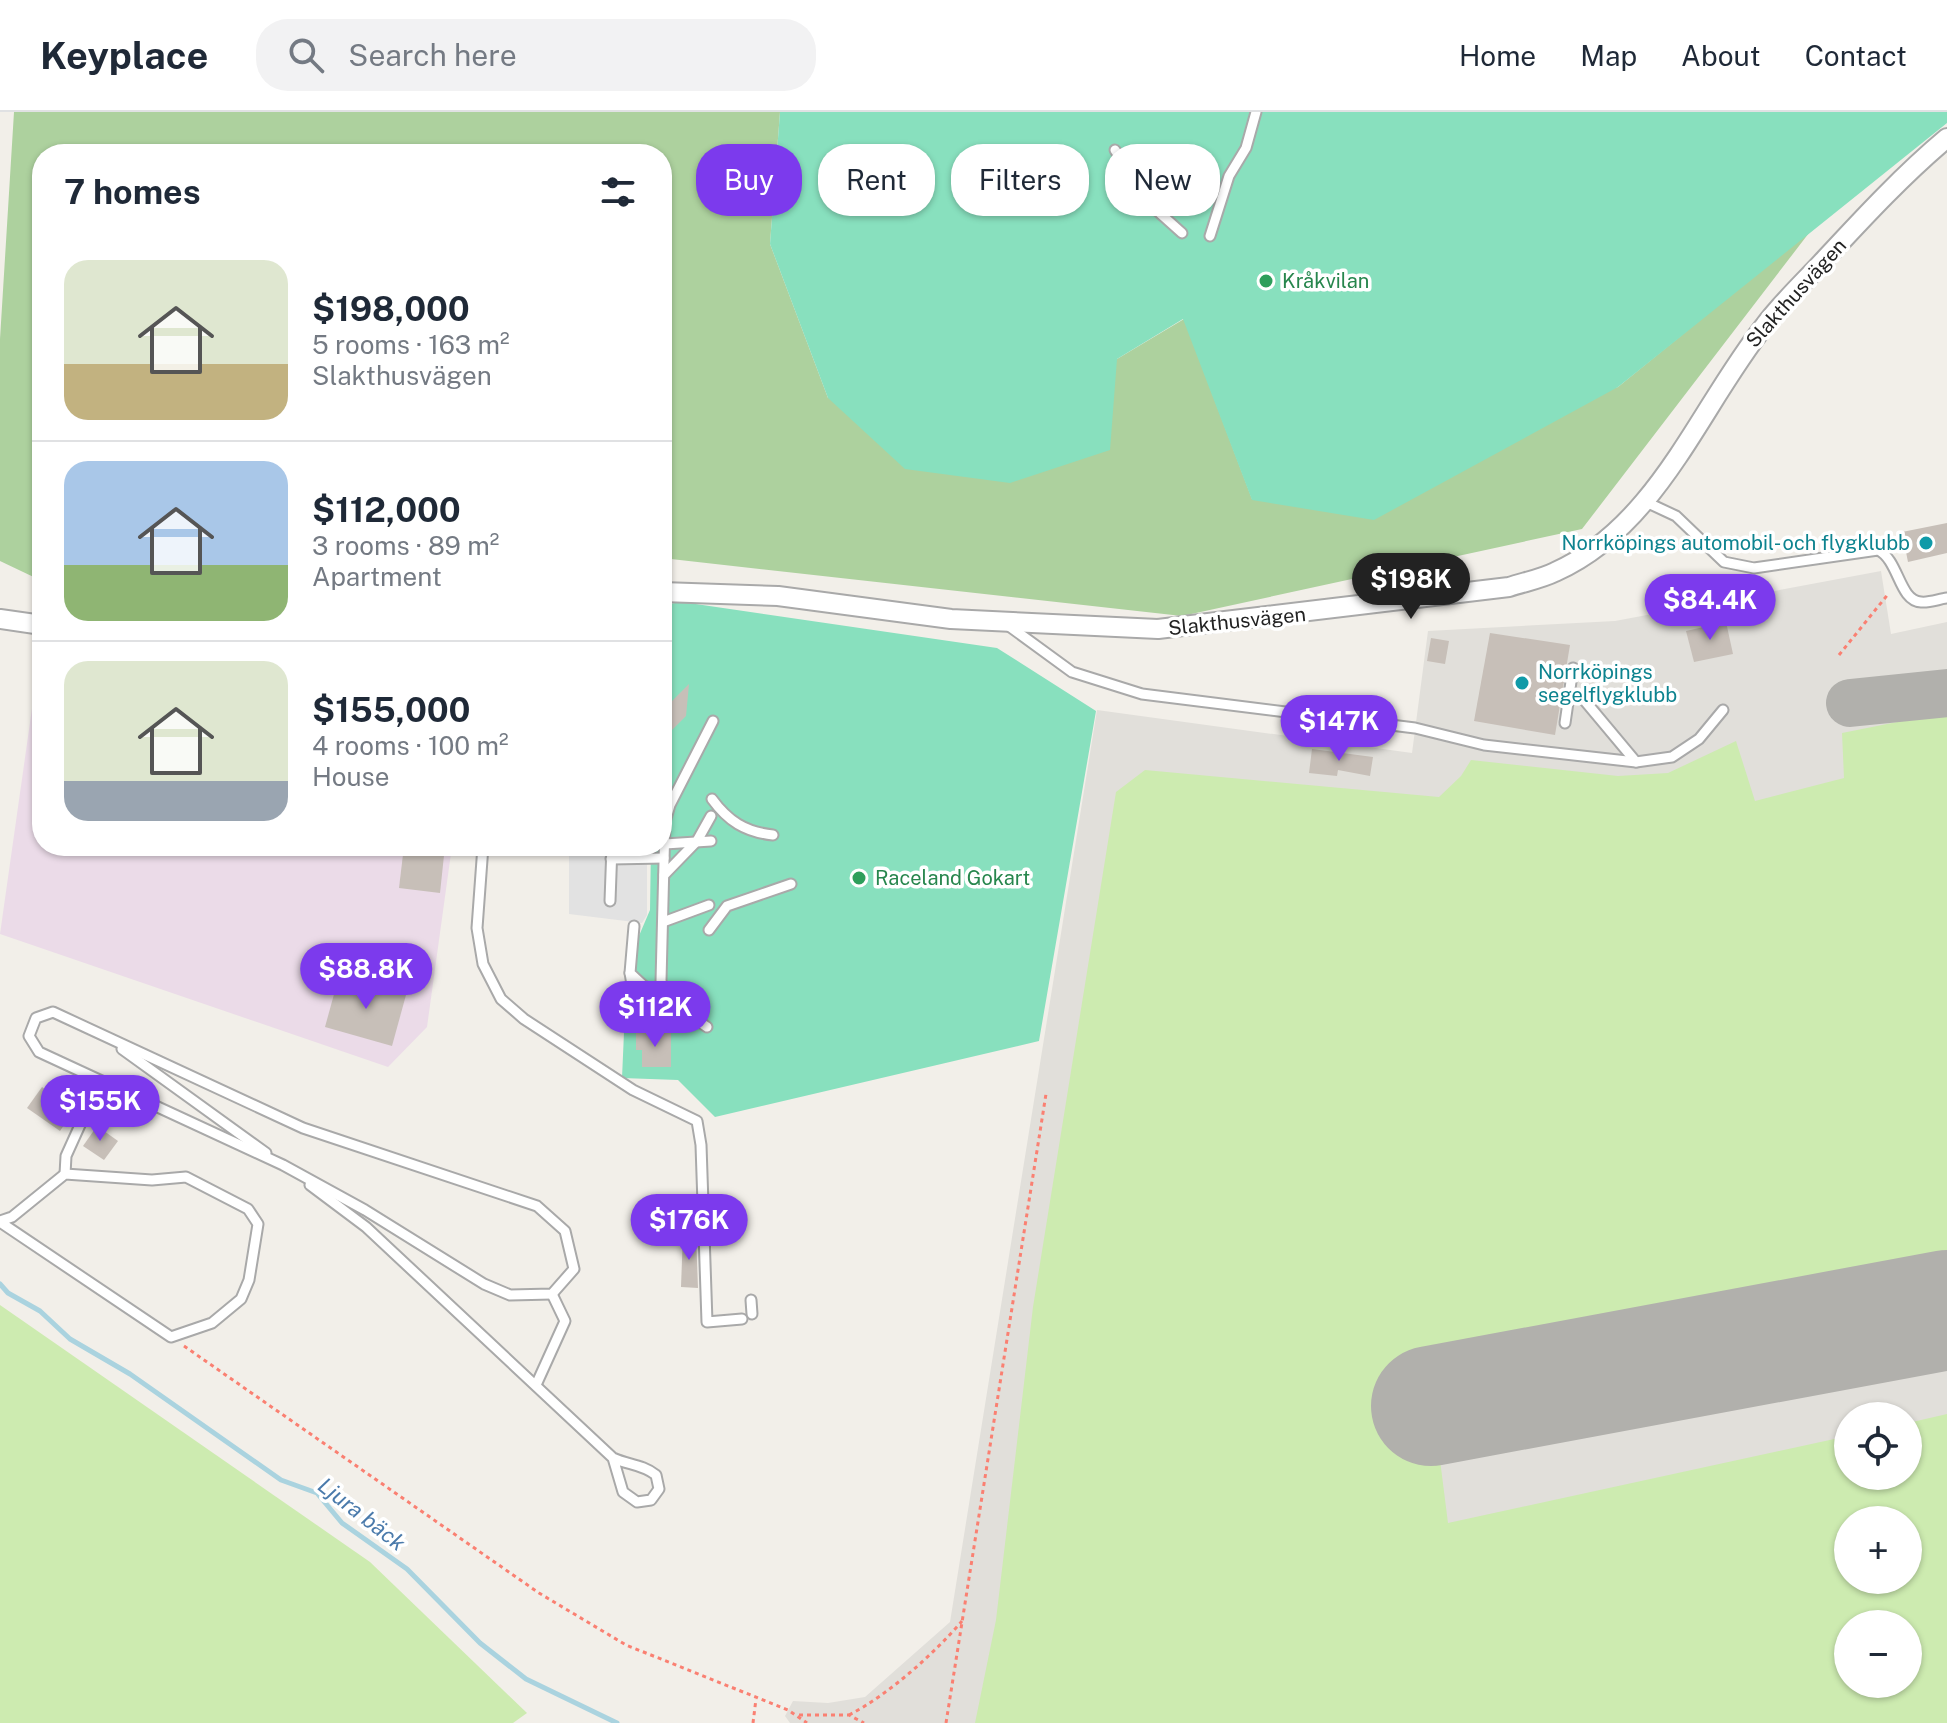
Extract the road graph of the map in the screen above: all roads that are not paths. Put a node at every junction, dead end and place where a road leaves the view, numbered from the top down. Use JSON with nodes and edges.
{"nodes":[{"id":1,"x":1256,"y":112,"type":"edge"},
{"id":2,"x":1947,"y":138,"type":"edge"},
{"id":3,"x":1163,"y":216,"type":"edge"},
{"id":4,"x":1182,"y":233,"type":"dead end"},
{"id":5,"x":1210,"y":236,"type":"dead end"},
{"id":6,"x":1646,"y":502,"type":"junction"},
{"id":7,"x":672,"y":592,"type":"edge"},
{"id":8,"x":1947,"y":598,"type":"edge"},
{"id":9,"x":0,"y":619,"type":"edge"},
{"id":10,"x":1003,"y":621,"type":"junction"},
{"id":11,"x":32,"y":624,"type":"edge"},
{"id":12,"x":1573,"y":668,"type":"dead end"},
{"id":13,"x":1569,"y":692,"type":"junction"},
{"id":14,"x":1723,"y":710,"type":"dead end"},
{"id":15,"x":713,"y":721,"type":"dead end"},
{"id":16,"x":1565,"y":723,"type":"dead end"},
{"id":17,"x":1636,"y":762,"type":"junction"},
{"id":18,"x":712,"y":799,"type":"dead end"},
{"id":19,"x":672,"y":801,"type":"edge"},
{"id":20,"x":711,"y":816,"type":"dead end"},
{"id":21,"x":773,"y":835,"type":"dead end"},
{"id":22,"x":697,"y":841,"type":"junction"},
{"id":23,"x":711,"y":841,"type":"dead end"},
{"id":24,"x":672,"y":843,"type":"edge"},
{"id":25,"x":482,"y":856,"type":"edge"},
{"id":26,"x":611,"y":856,"type":"edge"},
{"id":27,"x":664,"y":858,"type":"joint"},
{"id":28,"x":611,"y":859,"type":"junction"},
{"id":29,"x":664,"y":875,"type":"junction"},
{"id":30,"x":791,"y":884,"type":"dead end"},
{"id":31,"x":610,"y":901,"type":"dead end"},
{"id":32,"x":709,"y":905,"type":"dead end"},
{"id":33,"x":663,"y":922,"type":"junction"},
{"id":34,"x":634,"y":926,"type":"dead end"},
{"id":35,"x":709,"y":930,"type":"dead end"},
{"id":36,"x":630,"y":973,"type":"junction"},
{"id":37,"x":668,"y":998,"type":"junction"},
{"id":38,"x":707,"y":1027,"type":"dead end"},
{"id":39,"x":103,"y":1035,"type":"junction"},
{"id":40,"x":99,"y":1083,"type":"junction"},
{"id":41,"x":283,"y":1165,"type":"junction"},
{"id":42,"x":65,"y":1174,"type":"junction"},
{"id":43,"x":0,"y":1222,"type":"edge"},
{"id":44,"x":552,"y":1294,"type":"junction"},
{"id":45,"x":751,"y":1300,"type":"dead end"},
{"id":46,"x":752,"y":1314,"type":"dead end"},
{"id":47,"x":742,"y":1319,"type":"dead end"},
{"id":48,"x":536,"y":1385,"type":"junction"},
{"id":49,"x":613,"y":1458,"type":"junction"}],
"edges":[{"from":1,"to":5,"type":"lane"},
{"from":2,"to":6,"type":"street","name":"Slakthusvägen"},
{"from":3,"to":4,"type":"lane"},
{"from":6,"to":8,"type":"lane"},
{"from":6,"to":10,"type":"street","name":"Slakthusvägen"},
{"from":7,"to":10,"type":"street","name":"Slakthusvägen"},
{"from":9,"to":11,"type":"street"},
{"from":10,"to":17,"type":"lane"},
{"from":12,"to":13,"type":"lane"},
{"from":13,"to":16,"type":"lane"},
{"from":13,"to":17,"type":"lane"},
{"from":14,"to":17,"type":"lane"},
{"from":15,"to":19,"type":"lane"},
{"from":18,"to":21,"type":"lane"},
{"from":20,"to":22,"type":"lane"},
{"from":22,"to":23,"type":"lane"},
{"from":22,"to":24,"type":"lane"},
{"from":22,"to":29,"type":"lane"},
{"from":25,"to":47,"type":"lane"},
{"from":26,"to":28,"type":"lane"},
{"from":27,"to":28,"type":"lane"},
{"from":27,"to":29,"type":"lane"},
{"from":28,"to":31,"type":"lane"},
{"from":29,"to":33,"type":"lane"},
{"from":30,"to":35,"type":"lane"},
{"from":32,"to":33,"type":"lane"},
{"from":33,"to":37,"type":"lane"},
{"from":34,"to":36,"type":"lane"},
{"from":36,"to":37,"type":"lane"},
{"from":36,"to":37,"type":"lane"},
{"from":37,"to":38,"type":"lane"},
{"from":39,"to":40,"type":"lane"},
{"from":39,"to":41,"type":"lane"},
{"from":39,"to":44,"type":"lane"},
{"from":40,"to":41,"type":"lane"},
{"from":40,"to":42,"type":"lane"},
{"from":41,"to":44,"type":"lane"},
{"from":41,"to":48,"type":"lane"},
{"from":42,"to":43,"type":"lane"},
{"from":42,"to":43,"type":"lane"},
{"from":44,"to":48,"type":"lane"},
{"from":45,"to":46,"type":"lane"},
{"from":48,"to":49,"type":"lane"},
{"from":49,"to":49,"type":"lane"}]}
